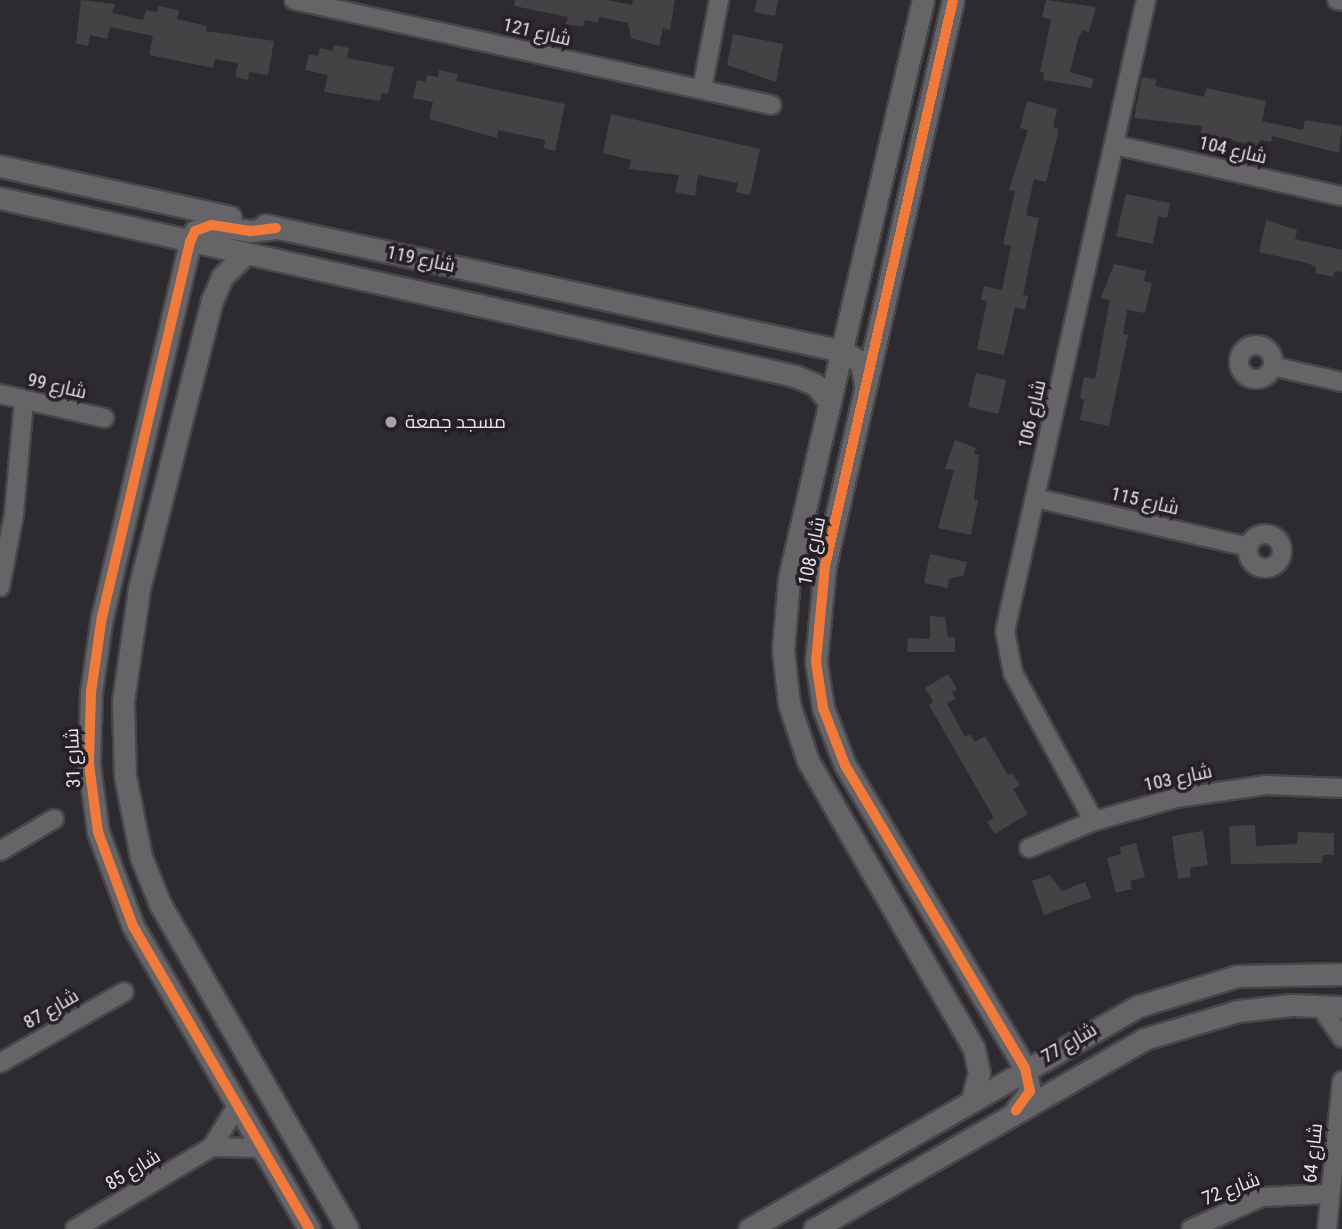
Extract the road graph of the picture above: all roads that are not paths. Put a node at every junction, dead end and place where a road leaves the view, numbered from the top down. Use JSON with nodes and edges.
{"nodes":[{"id":1,"x":294,"y":0,"type":"edge"},
{"id":2,"x":719,"y":0,"type":"edge"},
{"id":3,"x":923,"y":0,"type":"edge"},
{"id":4,"x":953,"y":0,"type":"edge"},
{"id":5,"x":1146,"y":0,"type":"edge"},
{"id":6,"x":1337,"y":0,"type":"edge"},
{"id":7,"x":1342,"y":1,"type":"edge"},
{"id":8,"x":702,"y":89,"type":"junction"},
{"id":9,"x":772,"y":105,"type":"dead end"},
{"id":10,"x":1115,"y":145,"type":"junction"},
{"id":11,"x":0,"y":166,"type":"edge"},
{"id":12,"x":1342,"y":196,"type":"edge"},
{"id":13,"x":0,"y":198,"type":"edge"},
{"id":14,"x":276,"y":228,"type":"junction"},
{"id":15,"x":190,"y":242,"type":"junction"},
{"id":16,"x":243,"y":256,"type":"junction"},
{"id":17,"x":614,"y":302,"type":"junction"},
{"id":18,"x":548,"y":321,"type":"junction"},
{"id":19,"x":842,"y":351,"type":"junction"},
{"id":20,"x":1276,"y":367,"type":"dead end"},
{"id":21,"x":1342,"y":382,"type":"edge"},
{"id":22,"x":866,"y":392,"type":"junction"},
{"id":23,"x":0,"y":394,"type":"edge"},
{"id":24,"x":24,"y":399,"type":"junction"},
{"id":25,"x":830,"y":403,"type":"junction"},
{"id":26,"x":104,"y":418,"type":"dead end"},
{"id":27,"x":1035,"y":498,"type":"junction"},
{"id":28,"x":125,"y":519,"type":"junction"},
{"id":29,"x":1245,"y":546,"type":"dead end"},
{"id":30,"x":0,"y":587,"type":"edge"},
{"id":31,"x":133,"y":624,"type":"junction"},
{"id":32,"x":1342,"y":788,"type":"edge"},
{"id":33,"x":54,"y":819,"type":"dead end"},
{"id":34,"x":1094,"y":821,"type":"junction"},
{"id":35,"x":1029,"y":848,"type":"dead end"},
{"id":36,"x":0,"y":851,"type":"edge"},
{"id":37,"x":868,"y":866,"type":"junction"},
{"id":38,"x":911,"y":875,"type":"junction"},
{"id":39,"x":1342,"y":974,"type":"edge"},
{"id":40,"x":124,"y":992,"type":"dead end"},
{"id":41,"x":1320,"y":1006,"type":"junction"},
{"id":42,"x":1342,"y":1007,"type":"edge"},
{"id":43,"x":1342,"y":1038,"type":"edge"},
{"id":44,"x":0,"y":1063,"type":"edge"},
{"id":45,"x":1025,"y":1068,"type":"junction"},
{"id":46,"x":1342,"y":1081,"type":"edge"},
{"id":47,"x":972,"y":1099,"type":"junction"},
{"id":48,"x":237,"y":1107,"type":"junction"},
{"id":49,"x":1016,"y":1110,"type":"junction"},
{"id":50,"x":212,"y":1147,"type":"junction"},
{"id":51,"x":261,"y":1148,"type":"junction"},
{"id":52,"x":1330,"y":1194,"type":"junction"},
{"id":53,"x":86,"y":1226,"type":"edge"},
{"id":54,"x":756,"y":1226,"type":"edge"},
{"id":55,"x":309,"y":1229,"type":"edge"},
{"id":56,"x":348,"y":1229,"type":"edge"},
{"id":57,"x":814,"y":1229,"type":"edge"},
{"id":58,"x":1191,"y":1229,"type":"edge"},
{"id":59,"x":1327,"y":1229,"type":"edge"}],
"edges":[{"from":1,"to":8,"type":"street","name":"شارع 121"},
{"from":2,"to":8,"type":"street"},
{"from":3,"to":19,"type":"street","name":"شارع 108"},
{"from":4,"to":22,"type":"street","name":"شارع 108"},
{"from":5,"to":10,"type":"street","name":"شارع 106"},
{"from":6,"to":7,"type":"street"},
{"from":8,"to":9,"type":"street","name":"شارع 121"},
{"from":10,"to":12,"type":"street","name":"شارع 104"},
{"from":10,"to":27,"type":"street","name":"شارع 106"},
{"from":11,"to":14,"type":"street","name":"شارع 119"},
{"from":13,"to":15,"type":"street","name":"شارع 119"},
{"from":14,"to":15,"type":"street"},
{"from":14,"to":17,"type":"street","name":"شارع 119"},
{"from":15,"to":16,"type":"street","name":"شارع 119"},
{"from":15,"to":28,"type":"street","name":"شارع 31"},
{"from":16,"to":18,"type":"street","name":"شارع 119"},
{"from":16,"to":31,"type":"street"},
{"from":17,"to":18,"type":"street"},
{"from":17,"to":19,"type":"street","name":"شارع 119"},
{"from":18,"to":25,"type":"street","name":"شارع 119"},
{"from":19,"to":22,"type":"street"},
{"from":19,"to":25,"type":"street","name":"شارع 108"},
{"from":20,"to":21,"type":"street"},
{"from":22,"to":38,"type":"street","name":"شارع 108"},
{"from":23,"to":24,"type":"street","name":"شارع 99"},
{"from":24,"to":26,"type":"street","name":"شارع 99"},
{"from":24,"to":30,"type":"street"},
{"from":25,"to":37,"type":"street","name":"شارع 108"},
{"from":27,"to":29,"type":"street","name":"شارع 115"},
{"from":27,"to":34,"type":"street","name":"شارع 106"},
{"from":28,"to":31,"type":"street"},
{"from":28,"to":48,"type":"street","name":"شارع 31"},
{"from":31,"to":56,"type":"street"},
{"from":32,"to":34,"type":"street","name":"شارع 103"},
{"from":33,"to":36,"type":"street"},
{"from":34,"to":35,"type":"street","name":"شارع 103"},
{"from":37,"to":38,"type":"street"},
{"from":37,"to":47,"type":"street","name":"شارع 108"},
{"from":38,"to":45,"type":"street","name":"شارع 108"},
{"from":39,"to":45,"type":"street","name":"شارع 77"},
{"from":40,"to":44,"type":"street","name":"شارع 87"},
{"from":41,"to":42,"type":"street","name":"شارع 77"},
{"from":41,"to":43,"type":"street"},
{"from":41,"to":49,"type":"street","name":"شارع 77"},
{"from":45,"to":47,"type":"street","name":"شارع 77"},
{"from":45,"to":49,"type":"street"},
{"from":46,"to":52,"type":"street","name":"شارع 64"},
{"from":47,"to":54,"type":"street","name":"شارع 77"},
{"from":48,"to":50,"type":"street","name":"شارع 85"},
{"from":48,"to":51,"type":"street","name":"شارع 31"},
{"from":49,"to":57,"type":"street","name":"شارع 77"},
{"from":50,"to":51,"type":"street"},
{"from":50,"to":53,"type":"street","name":"شارع 85"},
{"from":51,"to":55,"type":"street","name":"شارع 31"},
{"from":52,"to":58,"type":"street","name":"شارع 72"},
{"from":52,"to":59,"type":"street","name":"شارع 64"}]}
